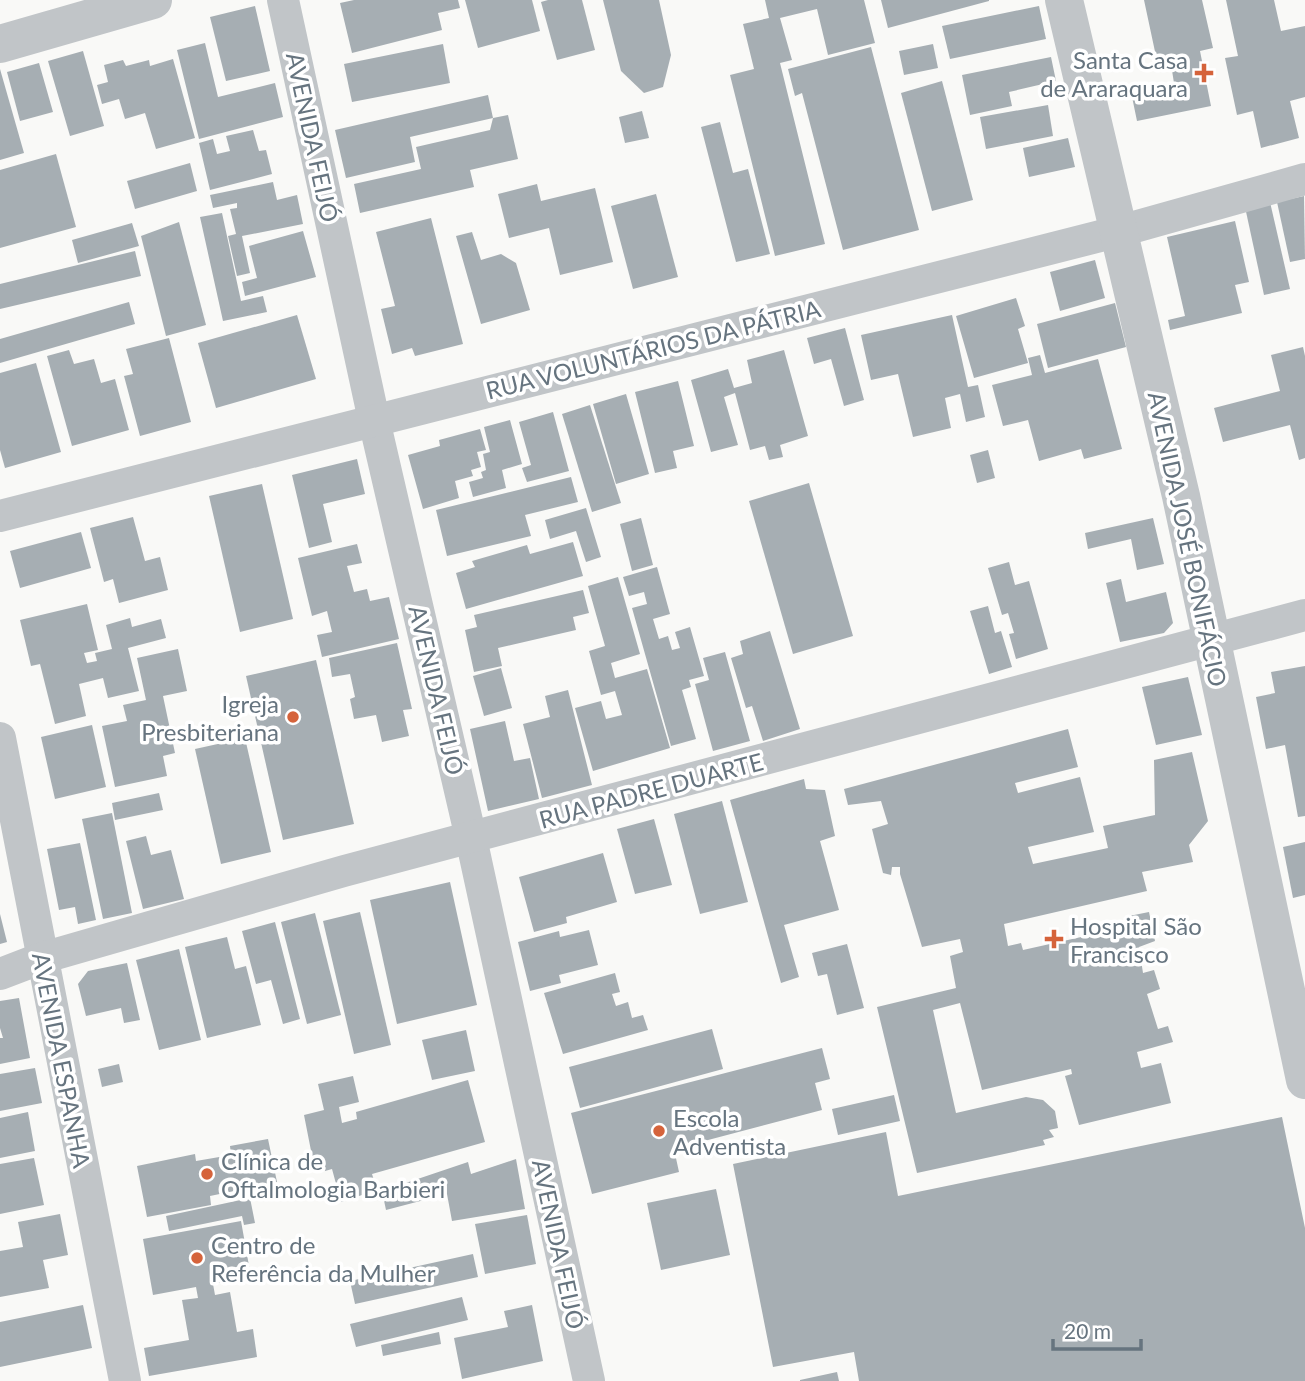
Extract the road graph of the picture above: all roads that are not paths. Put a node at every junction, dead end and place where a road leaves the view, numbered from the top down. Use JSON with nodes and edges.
{"nodes":[{"id":1,"x":153,"y":0,"type":"edge"},
{"id":2,"x":283,"y":0,"type":"edge"},
{"id":3,"x":1064,"y":0,"type":"edge"},
{"id":4,"x":0,"y":44,"type":"edge"},
{"id":5,"x":1305,"y":180,"type":"edge"},
{"id":6,"x":1119,"y":231,"type":"junction"},
{"id":7,"x":374,"y":420,"type":"junction"},
{"id":8,"x":0,"y":516,"type":"edge"},
{"id":9,"x":1305,"y":615,"type":"edge"},
{"id":10,"x":1211,"y":640,"type":"junction"},
{"id":11,"x":0,"y":738,"type":"edge"},
{"id":12,"x":471,"y":838,"type":"junction"},
{"id":13,"x":42,"y":958,"type":"junction"},
{"id":14,"x":0,"y":974,"type":"edge"},
{"id":15,"x":1305,"y":1080,"type":"edge"},
{"id":16,"x":125,"y":1381,"type":"edge"},
{"id":17,"x":589,"y":1381,"type":"edge"}],
"edges":[{"from":1,"to":4,"type":"street"},
{"from":2,"to":7,"type":"street","name":"AVENIDA FEIJÓ"},
{"from":3,"to":6,"type":"street","name":"AVENIDA JOSÉ BONIFÁCIO"},
{"from":5,"to":6,"type":"street","name":"RUA VOLUNTÁRIOS DA PÁTRIA"},
{"from":6,"to":7,"type":"street","name":"RUA VOLUNTÁRIOS DA PÁTRIA"},
{"from":6,"to":10,"type":"street","name":"AVENIDA JOSÉ BONIFÁCIO"},
{"from":7,"to":8,"type":"street","name":"RUA VOLUNTÁRIOS DA PÁTRIA"},
{"from":7,"to":12,"type":"street","name":"AVENIDA FEIJÓ"},
{"from":9,"to":10,"type":"street","name":"RUA PADRE DUARTE"},
{"from":10,"to":12,"type":"street","name":"RUA PADRE DUARTE"},
{"from":10,"to":15,"type":"street","name":"AVENIDA JOSÉ BONIFÁCIO"},
{"from":11,"to":13,"type":"street","name":"AVENIDA ESPANHA"},
{"from":12,"to":13,"type":"street","name":"RUA PADRE DUARTE"},
{"from":12,"to":17,"type":"street","name":"AVENIDA FEIJÓ"},
{"from":13,"to":14,"type":"street","name":"RUA PADRE DUARTE"},
{"from":13,"to":16,"type":"street","name":"AVENIDA ESPANHA"}]}
